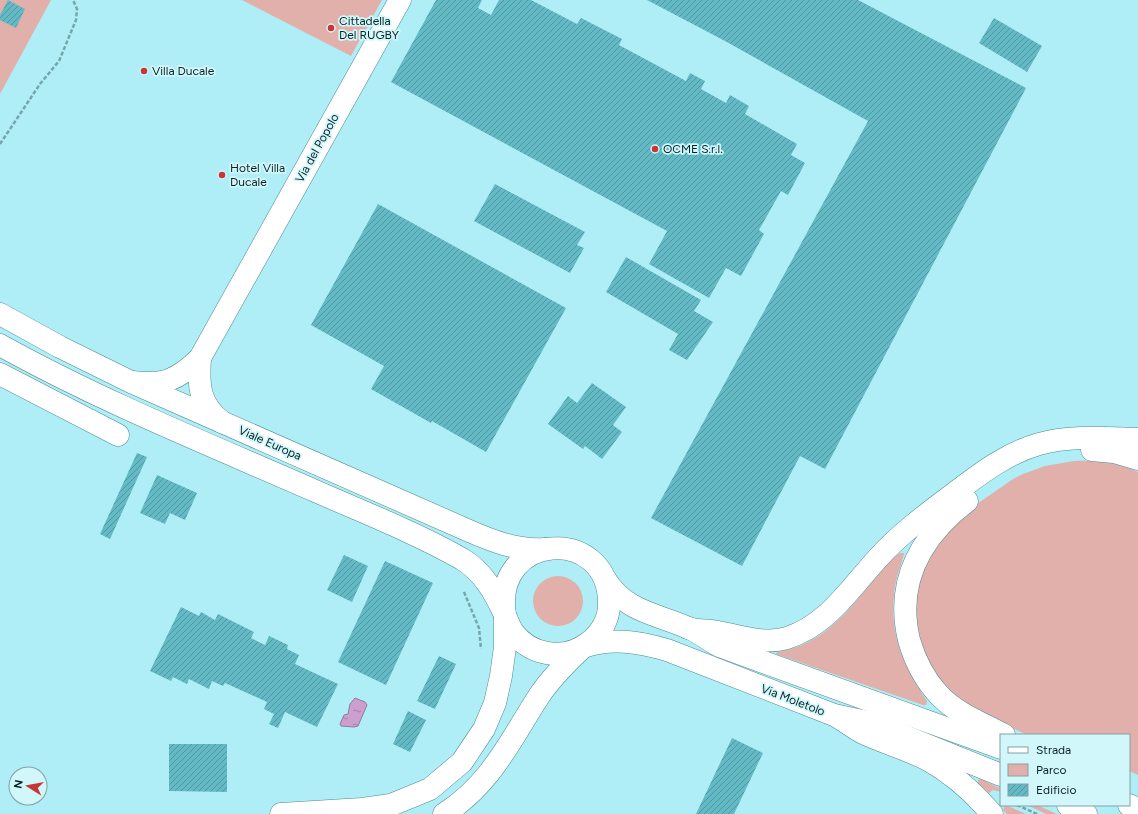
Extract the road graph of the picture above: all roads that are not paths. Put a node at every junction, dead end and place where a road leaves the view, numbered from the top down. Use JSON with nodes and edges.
{"nodes":[{"id":1,"x":400,"y":0,"type":"edge"},
{"id":2,"x":0,"y":314,"type":"edge"},
{"id":3,"x":0,"y":345,"type":"edge"},
{"id":4,"x":200,"y":358,"type":"junction"},
{"id":5,"x":28,"y":360,"type":"junction"},
{"id":6,"x":8,"y":378,"type":"edge"},
{"id":7,"x":131,"y":382,"type":"junction"},
{"id":8,"x":222,"y":422,"type":"junction"},
{"id":9,"x":118,"y":435,"type":"dead end"},
{"id":10,"x":1138,"y":439,"type":"edge"},
{"id":11,"x":1138,"y":459,"type":"edge"},
{"id":12,"x":548,"y":548,"type":"junction"},
{"id":13,"x":601,"y":572,"type":"junction"},
{"id":14,"x":505,"y":615,"type":"junction"},
{"id":15,"x":688,"y":628,"type":"junction"},
{"id":16,"x":582,"y":648,"type":"junction"},
{"id":17,"x":834,"y":715,"type":"junction"},
{"id":18,"x":1002,"y":734,"type":"edge"},
{"id":19,"x":1000,"y":748,"type":"edge"},
{"id":20,"x":1000,"y":775,"type":"edge"},
{"id":21,"x":1070,"y":806,"type":"edge"},
{"id":22,"x":281,"y":814,"type":"edge"},
{"id":23,"x":444,"y":814,"type":"edge"},
{"id":24,"x":992,"y":814,"type":"edge"},
{"id":25,"x":1086,"y":814,"type":"edge"}],
"edges":[{"from":1,"to":4,"type":"main road","name":"Via del Popolo"},
{"from":2,"to":7,"type":"main road","name":"Viale Europa"},
{"from":3,"to":5,"type":"main road"},
{"from":4,"to":7,"type":"main road","name":"Via del Popolo"},
{"from":4,"to":8,"type":"main road","name":"Via del Popolo"},
{"from":5,"to":6,"type":"main road"},
{"from":5,"to":14,"type":"main road"},
{"from":6,"to":9,"type":"main road"},
{"from":7,"to":8,"type":"main road","name":"Viale Europa"},
{"from":8,"to":12,"type":"main road","name":"Viale Europa"},
{"from":10,"to":15,"type":"main road"},
{"from":11,"to":18,"type":"main road"},
{"from":12,"to":13,"type":"main road","name":"Via Moletolo"},
{"from":12,"to":14,"type":"main road","name":"Via Moletolo"},
{"from":13,"to":15,"type":"main road","name":"Via Moletolo"},
{"from":13,"to":16,"type":"main road","name":"Via Moletolo"},
{"from":14,"to":16,"type":"main road","name":"Via Moletolo"},
{"from":14,"to":22,"type":"main road"},
{"from":15,"to":19,"type":"main road","name":"Via Moletolo"},
{"from":16,"to":17,"type":"main road","name":"Via Moletolo"},
{"from":16,"to":23,"type":"main road"},
{"from":17,"to":20,"type":"main road","name":"Via Moletolo"},
{"from":17,"to":24,"type":"main road"},
{"from":21,"to":25,"type":"main road"}]}
